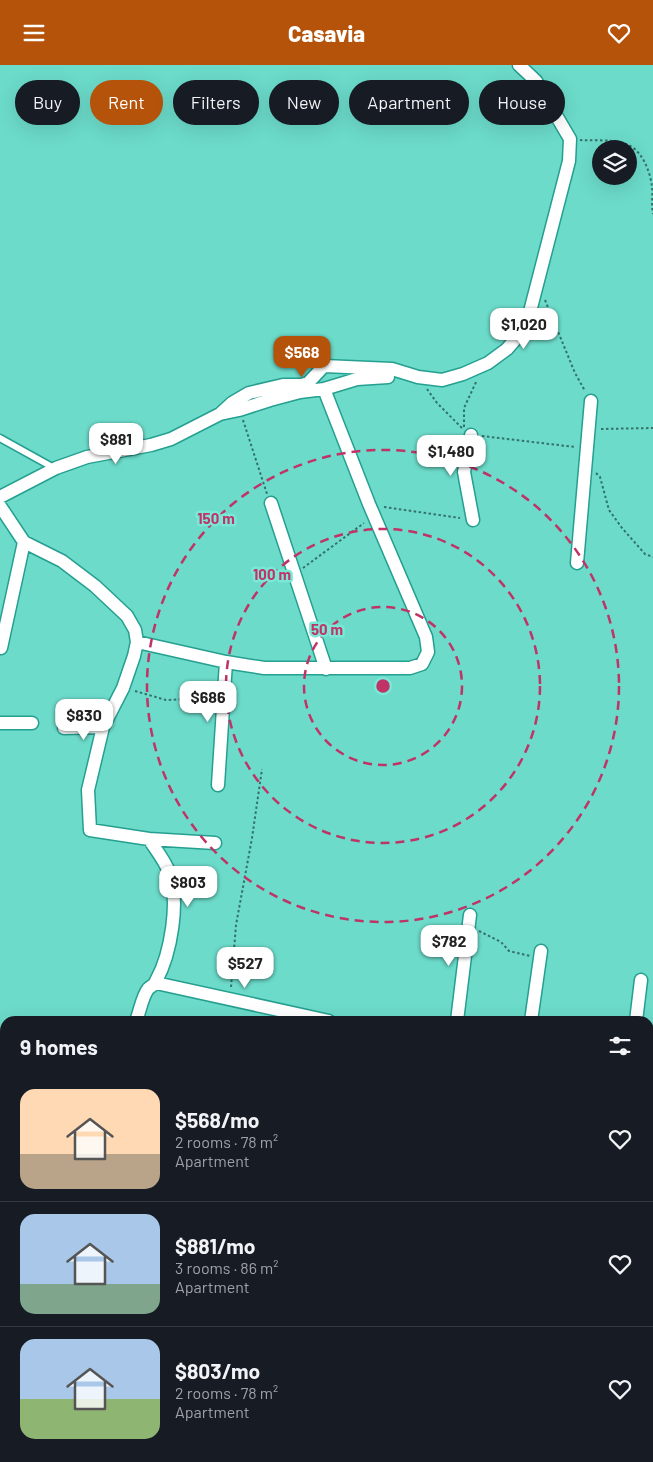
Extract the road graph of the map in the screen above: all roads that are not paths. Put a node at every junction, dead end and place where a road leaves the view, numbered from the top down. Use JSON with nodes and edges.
{"nodes":[{"id":1,"x":519,"y":65,"type":"edge"},
{"id":2,"x":388,"y":377,"type":"dead end"},
{"id":3,"x":300,"y":389,"type":"junction"},
{"id":4,"x":324,"y":389,"type":"junction"},
{"id":5,"x":591,"y":401,"type":"road end"},
{"id":6,"x":220,"y":414,"type":"junction"},
{"id":7,"x":472,"y":435,"type":"road end"},
{"id":8,"x":0,"y":439,"type":"edge"},
{"id":9,"x":56,"y":468,"type":"junction"},
{"id":10,"x":0,"y":497,"type":"edge"},
{"id":11,"x":270,"y":503,"type":"road end"},
{"id":12,"x":0,"y":506,"type":"edge"},
{"id":13,"x":473,"y":520,"type":"road end"},
{"id":14,"x":24,"y":542,"type":"junction"},
{"id":15,"x":577,"y":563,"type":"dead end"},
{"id":16,"x":138,"y":642,"type":"junction"},
{"id":17,"x":0,"y":648,"type":"edge"},
{"id":18,"x":226,"y":662,"type":"junction"},
{"id":19,"x":326,"y":669,"type":"junction"},
{"id":20,"x":0,"y":723,"type":"edge"},
{"id":21,"x":32,"y":723,"type":"dead end"},
{"id":22,"x":103,"y":727,"type":"junction"},
{"id":23,"x":64,"y":728,"type":"dead end"},
{"id":24,"x":218,"y":785,"type":"dead end"},
{"id":25,"x":149,"y":839,"type":"junction"},
{"id":26,"x":215,"y":843,"type":"dead end"},
{"id":27,"x":469,"y":920,"type":"road end"},
{"id":28,"x":541,"y":955,"type":"road end"},
{"id":29,"x":641,"y":980,"type":"dead end"},
{"id":30,"x":156,"y":983,"type":"junction"},
{"id":31,"x":138,"y":1016,"type":"edge"},
{"id":32,"x":305,"y":1016,"type":"edge"},
{"id":33,"x":457,"y":1016,"type":"edge"},
{"id":34,"x":532,"y":1016,"type":"edge"},
{"id":35,"x":637,"y":1016,"type":"edge"}],
"edges":[{"from":1,"to":3,"type":"street"},
{"from":2,"to":4,"type":"street"},
{"from":3,"to":4,"type":"street"},
{"from":3,"to":6,"type":"street"},
{"from":3,"to":6,"type":"street"},
{"from":4,"to":19,"type":"street"},
{"from":5,"to":15,"type":"street"},
{"from":6,"to":9,"type":"street"},
{"from":7,"to":13,"type":"street"},
{"from":8,"to":9,"type":"lane"},
{"from":9,"to":10,"type":"street"},
{"from":11,"to":19,"type":"street"},
{"from":12,"to":14,"type":"street"},
{"from":14,"to":16,"type":"street"},
{"from":14,"to":17,"type":"street"},
{"from":16,"to":18,"type":"street"},
{"from":16,"to":22,"type":"street"},
{"from":18,"to":19,"type":"street"},
{"from":18,"to":24,"type":"street"},
{"from":20,"to":21,"type":"street"},
{"from":22,"to":23,"type":"street"},
{"from":22,"to":25,"type":"street"},
{"from":25,"to":26,"type":"street"},
{"from":25,"to":30,"type":"street"},
{"from":27,"to":33,"type":"street"},
{"from":28,"to":34,"type":"street"},
{"from":29,"to":35,"type":"street"},
{"from":30,"to":31,"type":"street"},
{"from":30,"to":32,"type":"street"}]}
